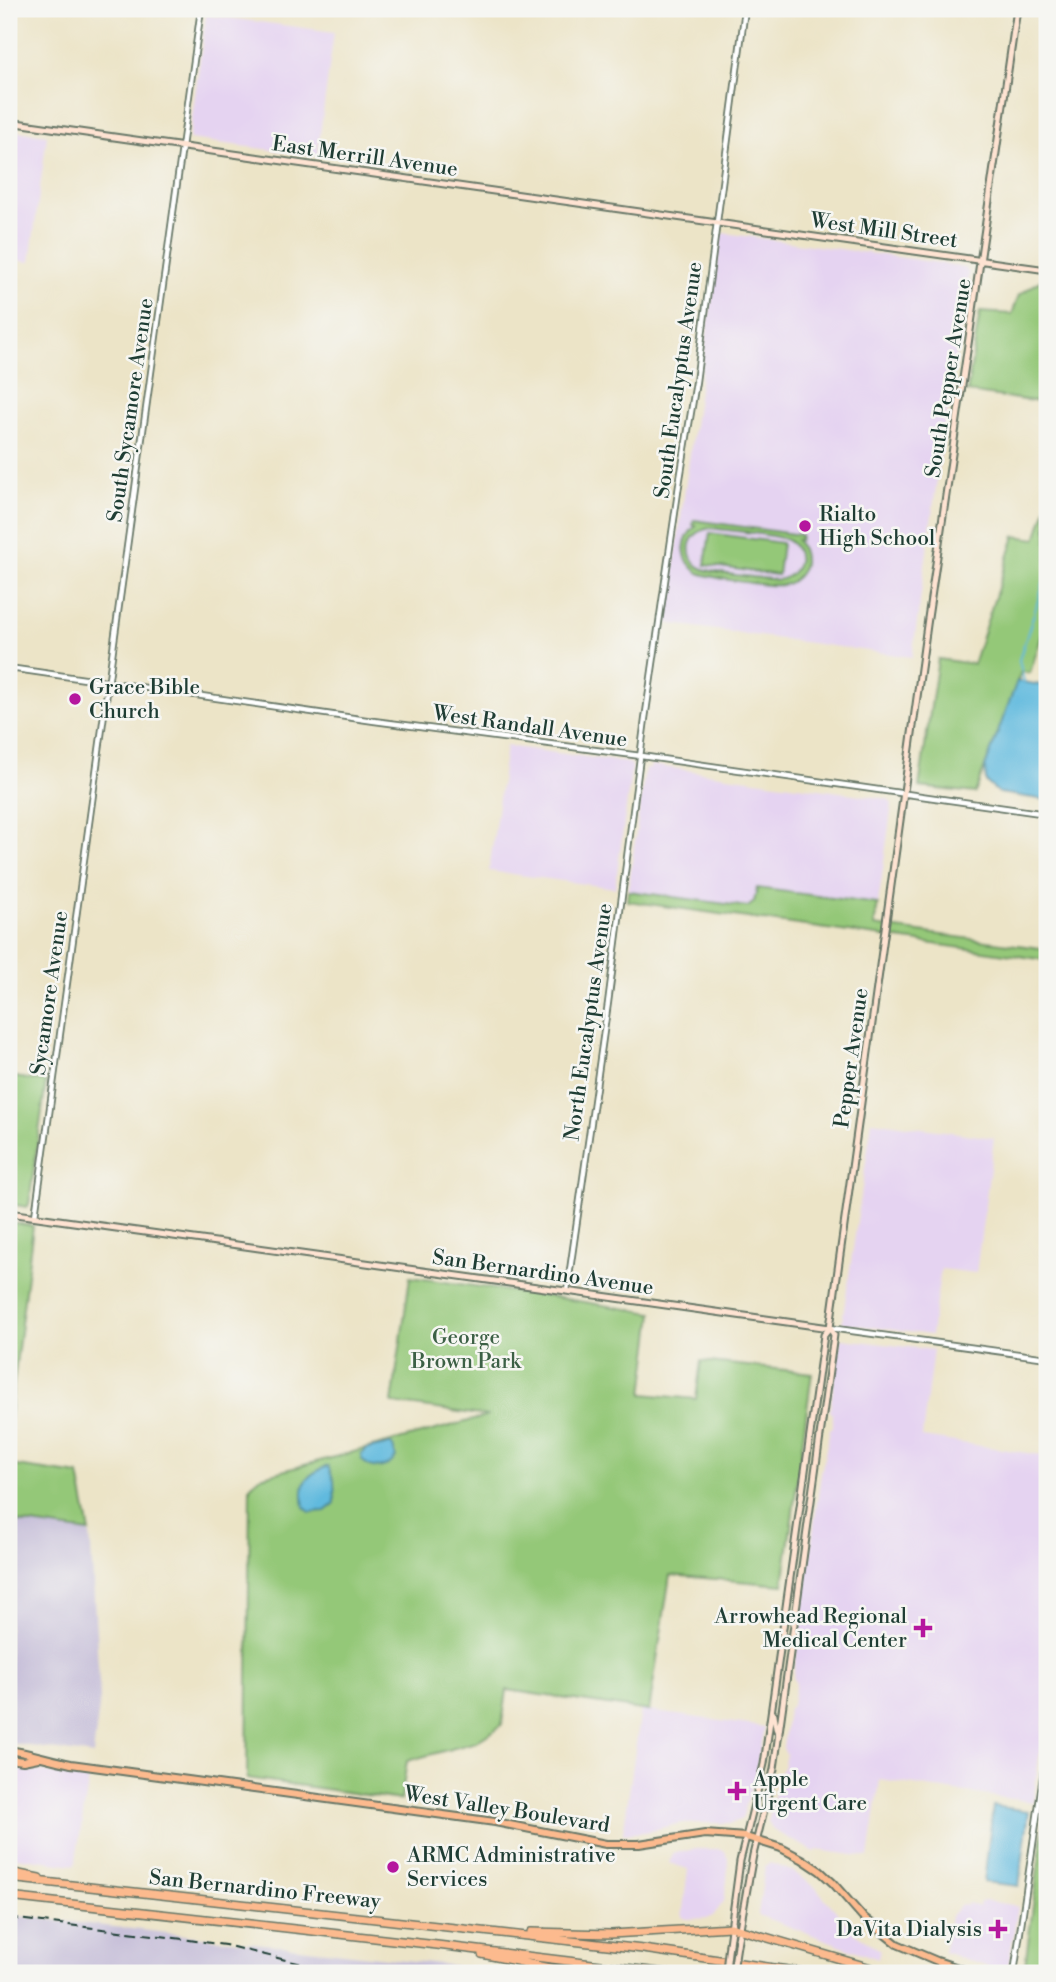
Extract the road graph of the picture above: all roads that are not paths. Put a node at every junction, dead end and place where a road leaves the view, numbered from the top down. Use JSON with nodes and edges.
{"nodes":[{"id":1,"x":201,"y":9,"type":"edge"},
{"id":2,"x":745,"y":9,"type":"edge"},
{"id":3,"x":1017,"y":9,"type":"edge"},
{"id":4,"x":9,"y":122,"type":"edge"},
{"id":5,"x":182,"y":147,"type":"junction"},
{"id":6,"x":717,"y":222,"type":"junction"},
{"id":7,"x":981,"y":260,"type":"junction"},
{"id":8,"x":1047,"y":270,"type":"edge"},
{"id":9,"x":9,"y":668,"type":"edge"},
{"id":10,"x":107,"y":682,"type":"junction"},
{"id":11,"x":641,"y":756,"type":"junction"},
{"id":12,"x":904,"y":793,"type":"junction"},
{"id":13,"x":1047,"y":814,"type":"edge"},
{"id":14,"x":89,"y":816,"type":"joint"},
{"id":15,"x":9,"y":1213,"type":"edge"},
{"id":16,"x":35,"y":1216,"type":"junction"},
{"id":17,"x":567,"y":1291,"type":"junction"},
{"id":18,"x":830,"y":1328,"type":"junction"},
{"id":19,"x":1047,"y":1358,"type":"edge"},
{"id":20,"x":772,"y":1713,"type":"junction"},
{"id":21,"x":779,"y":1735,"type":"junction"},
{"id":22,"x":1047,"y":1749,"type":"edge"},
{"id":23,"x":9,"y":1750,"type":"edge"},
{"id":24,"x":38,"y":1758,"type":"junction"},
{"id":25,"x":9,"y":1759,"type":"edge"},
{"id":26,"x":746,"y":1838,"type":"junction"},
{"id":27,"x":757,"y":1841,"type":"junction"},
{"id":28,"x":9,"y":1872,"type":"edge"},
{"id":29,"x":9,"y":1878,"type":"edge"},
{"id":30,"x":71,"y":1886,"type":"junction"},
{"id":31,"x":9,"y":1897,"type":"edge"},
{"id":32,"x":731,"y":1927,"type":"junction"},
{"id":33,"x":740,"y":1929,"type":"junction"},
{"id":34,"x":491,"y":1932,"type":"junction"},
{"id":35,"x":437,"y":1945,"type":"junction"},
{"id":36,"x":725,"y":1972,"type":"edge"},
{"id":37,"x":733,"y":1972,"type":"edge"},
{"id":38,"x":574,"y":1973,"type":"edge"},
{"id":39,"x":667,"y":1973,"type":"edge"},
{"id":40,"x":809,"y":1973,"type":"edge"},
{"id":41,"x":888,"y":1973,"type":"edge"},
{"id":42,"x":973,"y":1973,"type":"edge"},
{"id":43,"x":1014,"y":1973,"type":"edge"}],
"edges":[{"from":1,"to":5,"type":"street","name":"South Sycamore Avenue"},
{"from":2,"to":6,"type":"street","name":"South Eucalyptus Avenue"},
{"from":3,"to":7,"type":"main road","name":"South Pepper Avenue"},
{"from":4,"to":5,"type":"main road","name":"East Merrill Avenue"},
{"from":5,"to":6,"type":"main road","name":"East Merrill Avenue"},
{"from":5,"to":10,"type":"street","name":"South Sycamore Avenue"},
{"from":6,"to":7,"type":"main road","name":"West Mill Street"},
{"from":6,"to":11,"type":"street","name":"South Eucalyptus Avenue"},
{"from":7,"to":8,"type":"main road","name":"West Mill Street"},
{"from":7,"to":12,"type":"main road","name":"South Pepper Avenue"},
{"from":9,"to":10,"type":"street","name":"West Randall Avenue"},
{"from":10,"to":11,"type":"street","name":"West Randall Avenue"},
{"from":10,"to":14,"type":"street","name":"South Sycamore Avenue"},
{"from":11,"to":12,"type":"street","name":"West Randall Avenue"},
{"from":11,"to":17,"type":"street","name":"North Eucalyptus Avenue"},
{"from":12,"to":13,"type":"street","name":"West Randall Avenue"},
{"from":12,"to":18,"type":"main road","name":"Pepper Avenue"},
{"from":14,"to":16,"type":"street","name":"Sycamore Avenue"},
{"from":15,"to":16,"type":"main road","name":"San Bernardino Avenue"},
{"from":16,"to":17,"type":"main road","name":"San Bernardino Avenue"},
{"from":17,"to":18,"type":"main road","name":"San Bernardino Avenue"},
{"from":18,"to":19,"type":"street","name":"San Bernardino Avenue"},
{"from":18,"to":20,"type":"main road","name":"Pepper Avenue"},
{"from":18,"to":21,"type":"main road","name":"Pepper Avenue"},
{"from":20,"to":21,"type":"main road"},
{"from":20,"to":26,"type":"main road","name":"Pepper Avenue"},
{"from":21,"to":27,"type":"main road","name":"Pepper Avenue"},
{"from":22,"to":43,"type":"street"},
{"from":23,"to":24,"type":"main road","name":"West Valley Boulevard"},
{"from":24,"to":25,"type":"main road","name":"West Valley Boulevard"},
{"from":24,"to":26,"type":"main road","name":"West Valley Boulevard"},
{"from":26,"to":27,"type":"main road","name":"West Valley Boulevard"},
{"from":26,"to":32,"type":"main road","name":"Pepper Avenue"},
{"from":27,"to":33,"type":"main road","name":"Pepper Avenue"},
{"from":27,"to":42,"type":"main road","name":"West Valley Boulevard"},
{"from":28,"to":30,"type":"highway"},
{"from":29,"to":30,"type":"highway","name":"San Bernardino Freeway"},
{"from":30,"to":34,"type":"highway","name":"San Bernardino Freeway"},
{"from":31,"to":35,"type":"highway","name":"San Bernardino Freeway"},
{"from":32,"to":33,"type":"highway"},
{"from":32,"to":34,"type":"highway"},
{"from":32,"to":36,"type":"main road","name":"Pepper Avenue","bridge":true},
{"from":33,"to":37,"type":"main road","name":"Pepper Avenue","bridge":true},
{"from":33,"to":41,"type":"highway"},
{"from":34,"to":40,"type":"highway","name":"San Bernardino Freeway"},
{"from":35,"to":38,"type":"highway"},
{"from":35,"to":39,"type":"highway","name":"San Bernardino Freeway"}]}
